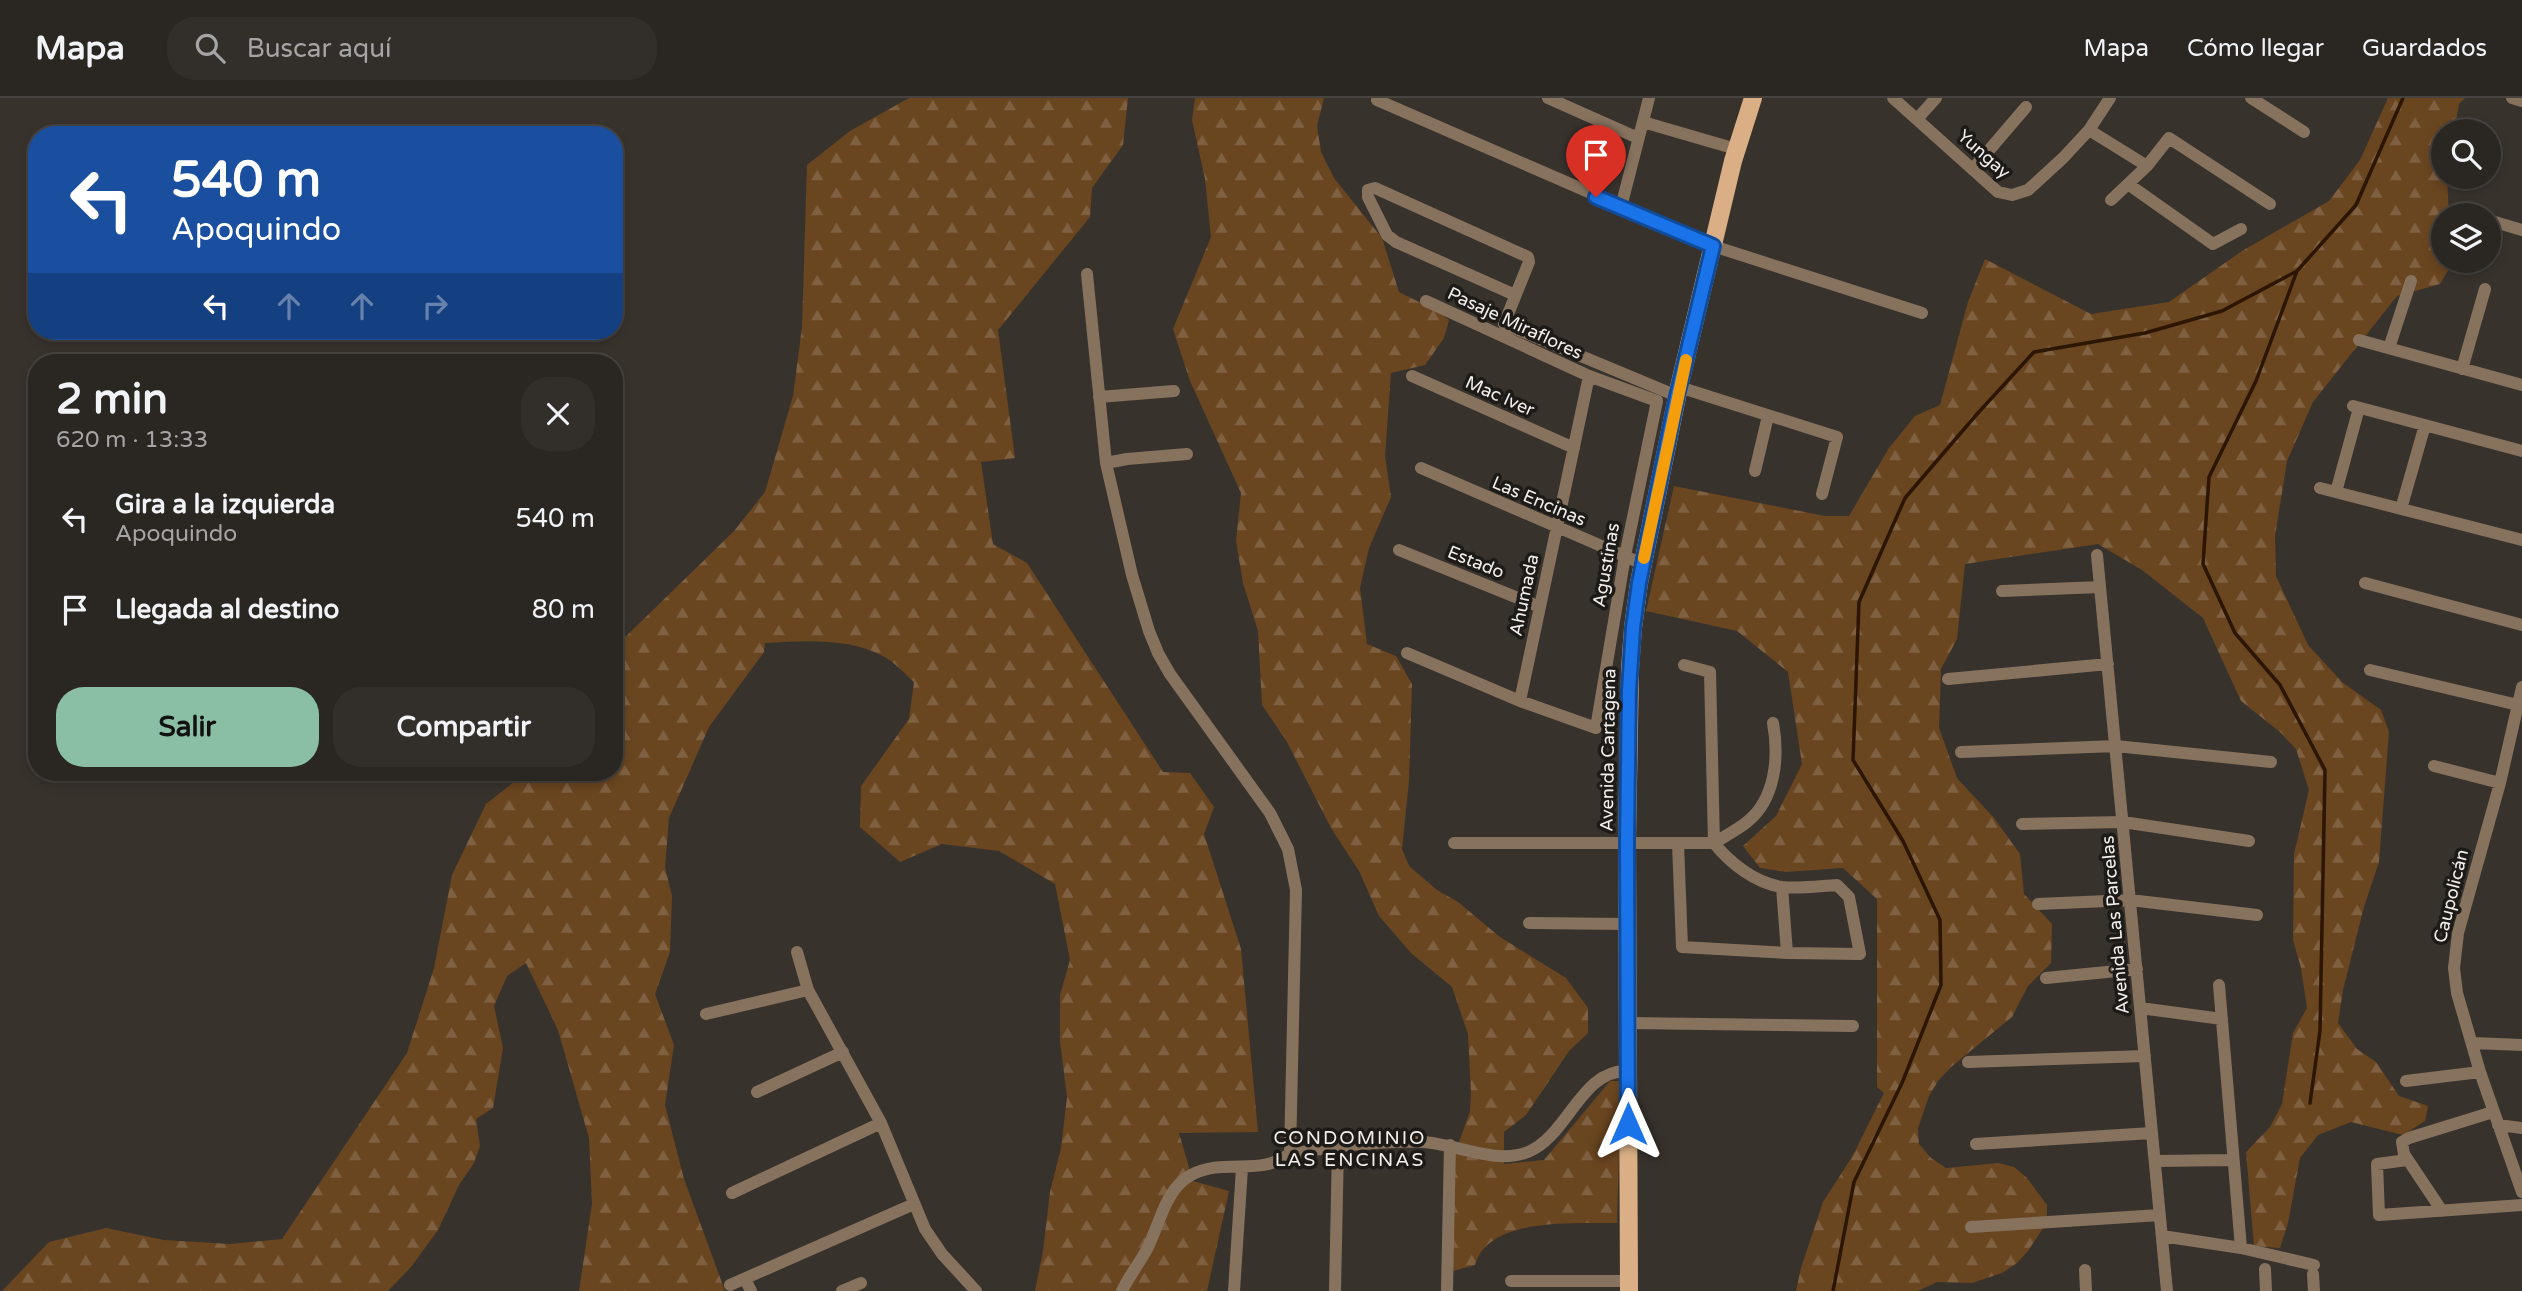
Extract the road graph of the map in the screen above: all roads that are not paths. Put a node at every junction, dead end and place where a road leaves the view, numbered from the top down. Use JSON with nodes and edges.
{"nodes":[{"id":1,"x":1548,"y":98,"type":"edge"},
{"id":2,"x":1649,"y":98,"type":"edge"},
{"id":3,"x":1753,"y":98,"type":"edge"},
{"id":4,"x":1893,"y":98,"type":"edge"},
{"id":5,"x":1936,"y":98,"type":"edge"},
{"id":6,"x":2110,"y":98,"type":"edge"},
{"id":7,"x":2252,"y":98,"type":"edge"},
{"id":8,"x":2512,"y":98,"type":"edge"},
{"id":9,"x":1377,"y":100,"type":"dead end"},
{"id":10,"x":2522,"y":101,"type":"edge"},
{"id":11,"x":2026,"y":107,"type":"dead end"},
{"id":12,"x":1917,"y":120,"type":"junction"},
{"id":13,"x":1643,"y":122,"type":"junction"},
{"id":14,"x":2089,"y":130,"type":"junction"},
{"id":15,"x":2304,"y":132,"type":"dead end"},
{"id":16,"x":1638,"y":138,"type":"junction"},
{"id":17,"x":1736,"y":149,"type":"junction"},
{"id":18,"x":2147,"y":166,"type":"junction"},
{"id":19,"x":1973,"y":169,"type":"junction"},
{"id":20,"x":2127,"y":184,"type":"junction"},
{"id":21,"x":2111,"y":200,"type":"dead end"},
{"id":22,"x":2270,"y":204,"type":"dead end"},
{"id":23,"x":1620,"y":207,"type":"junction"},
{"id":24,"x":2501,"y":224,"type":"edge"},
{"id":25,"x":2241,"y":229,"type":"dead end"},
{"id":26,"x":2522,"y":230,"type":"edge"},
{"id":27,"x":1713,"y":246,"type":"junction"},
{"id":28,"x":1087,"y":274,"type":"dead end"},
{"id":29,"x":2411,"y":281,"type":"dead end"},
{"id":30,"x":2485,"y":289,"type":"dead end"},
{"id":31,"x":1515,"y":295,"type":"junction"},
{"id":32,"x":1426,"y":301,"type":"dead end"},
{"id":33,"x":1922,"y":313,"type":"dead end"},
{"id":34,"x":2359,"y":340,"type":"dead end"},
{"id":35,"x":2389,"y":348,"type":"junction"},
{"id":36,"x":2462,"y":369,"type":"junction"},
{"id":37,"x":1412,"y":376,"type":"dead end"},
{"id":38,"x":1589,"y":376,"type":"junction"},
{"id":39,"x":2522,"y":385,"type":"edge"},
{"id":40,"x":1174,"y":391,"type":"dead end"},
{"id":41,"x":1678,"y":392,"type":"junction"},
{"id":42,"x":1099,"y":397,"type":"junction"},
{"id":43,"x":1768,"y":416,"type":"junction"},
{"id":44,"x":2425,"y":425,"type":"junction"},
{"id":45,"x":1574,"y":448,"type":"junction"},
{"id":46,"x":2522,"y":451,"type":"edge"},
{"id":47,"x":1187,"y":454,"type":"dead end"},
{"id":48,"x":1107,"y":463,"type":"junction"},
{"id":49,"x":1421,"y":468,"type":"dead end"},
{"id":50,"x":1755,"y":471,"type":"dead end"},
{"id":51,"x":2320,"y":488,"type":"dead end"},
{"id":52,"x":2336,"y":492,"type":"junction"},
{"id":53,"x":1822,"y":494,"type":"dead end"},
{"id":54,"x":2401,"y":509,"type":"junction"},
{"id":55,"x":1556,"y":527,"type":"junction"},
{"id":56,"x":2522,"y":540,"type":"edge"},
{"id":57,"x":1399,"y":550,"type":"dead end"},
{"id":58,"x":2097,"y":555,"type":"dead end"},
{"id":59,"x":1625,"y":556,"type":"junction"},
{"id":60,"x":1643,"y":564,"type":"junction"},
{"id":61,"x":2365,"y":583,"type":"dead end"},
{"id":62,"x":2101,"y":587,"type":"junction"},
{"id":63,"x":2002,"y":591,"type":"dead end"},
{"id":64,"x":1540,"y":607,"type":"junction"},
{"id":65,"x":2522,"y":625,"type":"edge"},
{"id":66,"x":1406,"y":653,"type":"dead end"},
{"id":67,"x":2108,"y":664,"type":"junction"},
{"id":68,"x":1684,"y":665,"type":"dead end"},
{"id":69,"x":2370,"y":670,"type":"dead end"},
{"id":70,"x":1948,"y":679,"type":"dead end"},
{"id":71,"x":2520,"y":695,"type":"edge"},
{"id":72,"x":1520,"y":701,"type":"junction"},
{"id":73,"x":1773,"y":723,"type":"dead end"},
{"id":74,"x":2116,"y":746,"type":"junction"},
{"id":75,"x":1961,"y":752,"type":"dead end"},
{"id":76,"x":2271,"y":762,"type":"dead end"},
{"id":77,"x":2434,"y":766,"type":"dead end"},
{"id":78,"x":2500,"y":783,"type":"junction"},
{"id":79,"x":2123,"y":822,"type":"junction"},
{"id":80,"x":2022,"y":824,"type":"dead end"},
{"id":81,"x":2249,"y":841,"type":"dead end"},
{"id":82,"x":1627,"y":842,"type":"junction"},
{"id":83,"x":1454,"y":843,"type":"dead end"},
{"id":84,"x":1714,"y":843,"type":"junction"},
{"id":85,"x":1678,"y":844,"type":"junction"},
{"id":86,"x":1782,"y":887,"type":"junction"},
{"id":87,"x":2130,"y":900,"type":"junction"},
{"id":88,"x":2038,"y":904,"type":"dead end"},
{"id":89,"x":2257,"y":915,"type":"dead end"},
{"id":90,"x":1529,"y":923,"type":"dead end"},
{"id":91,"x":1627,"y":924,"type":"junction"},
{"id":92,"x":797,"y":952,"type":"dead end"},
{"id":93,"x":1787,"y":953,"type":"junction"},
{"id":94,"x":2137,"y":969,"type":"junction"},
{"id":95,"x":2046,"y":978,"type":"dead end"},
{"id":96,"x":2219,"y":985,"type":"dead end"},
{"id":97,"x":808,"y":990,"type":"junction"},
{"id":98,"x":2140,"y":1008,"type":"junction"},
{"id":99,"x":706,"y":1014,"type":"dead end"},
{"id":100,"x":2222,"y":1019,"type":"junction"},
{"id":101,"x":1628,"y":1023,"type":"junction"},
{"id":102,"x":1853,"y":1026,"type":"dead end"},
{"id":103,"x":2473,"y":1043,"type":"junction"},
{"id":104,"x":2522,"y":1045,"type":"edge"},
{"id":105,"x":843,"y":1052,"type":"junction"},
{"id":106,"x":2145,"y":1056,"type":"junction"},
{"id":107,"x":1968,"y":1062,"type":"dead end"},
{"id":108,"x":1628,"y":1071,"type":"junction"},
{"id":109,"x":2480,"y":1072,"type":"junction"},
{"id":110,"x":2406,"y":1081,"type":"dead end"},
{"id":111,"x":757,"y":1092,"type":"dead end"},
{"id":112,"x":2493,"y":1112,"type":"junction"},
{"id":113,"x":881,"y":1123,"type":"junction"},
{"id":114,"x":2498,"y":1125,"type":"junction"},
{"id":115,"x":2522,"y":1128,"type":"edge"},
{"id":116,"x":2152,"y":1133,"type":"junction"},
{"id":117,"x":1976,"y":1144,"type":"dead end"},
{"id":118,"x":1450,"y":1145,"type":"junction"},
{"id":119,"x":1338,"y":1147,"type":"junction"},
{"id":120,"x":1290,"y":1154,"type":"junction"},
{"id":121,"x":2233,"y":1160,"type":"junction"},
{"id":122,"x":2407,"y":1160,"type":"junction"},
{"id":123,"x":2155,"y":1161,"type":"junction"},
{"id":124,"x":1242,"y":1168,"type":"junction"},
{"id":125,"x":2522,"y":1192,"type":"edge"},
{"id":126,"x":732,"y":1193,"type":"dead end"},
{"id":127,"x":914,"y":1204,"type":"junction"},
{"id":128,"x":2522,"y":1205,"type":"edge"},
{"id":129,"x":2442,"y":1211,"type":"junction"},
{"id":130,"x":2160,"y":1215,"type":"junction"},
{"id":131,"x":1971,"y":1227,"type":"dead end"},
{"id":132,"x":2162,"y":1236,"type":"junction"},
{"id":133,"x":2241,"y":1248,"type":"junction"},
{"id":134,"x":2265,"y":1269,"type":"dead end"},
{"id":135,"x":2085,"y":1270,"type":"dead end"},
{"id":136,"x":745,"y":1279,"type":"junction"},
{"id":137,"x":1511,"y":1281,"type":"dead end"},
{"id":138,"x":861,"y":1283,"type":"dead end"},
{"id":139,"x":730,"y":1285,"type":"dead end"},
{"id":140,"x":1629,"y":1286,"type":"edge"},
{"id":141,"x":751,"y":1291,"type":"edge"},
{"id":142,"x":842,"y":1291,"type":"edge"},
{"id":143,"x":976,"y":1291,"type":"edge"},
{"id":144,"x":1122,"y":1291,"type":"edge"},
{"id":145,"x":1234,"y":1291,"type":"edge"},
{"id":146,"x":1335,"y":1291,"type":"edge"},
{"id":147,"x":1447,"y":1291,"type":"edge"},
{"id":148,"x":2086,"y":1291,"type":"edge"},
{"id":149,"x":2167,"y":1291,"type":"edge"},
{"id":150,"x":2266,"y":1291,"type":"edge"},
{"id":151,"x":2314,"y":1291,"type":"edge"}],
"edges":[{"from":1,"to":16,"type":"street"},
{"from":2,"to":13,"type":"street"},
{"from":3,"to":17,"type":"main road","name":"Avenida Cartagena"},
{"from":4,"to":12,"type":"street","name":"Yungay"},
{"from":5,"to":12,"type":"street"},
{"from":6,"to":14,"type":"street","name":"Yungay"},
{"from":7,"to":15,"type":"street"},
{"from":8,"to":10,"type":"street"},
{"from":9,"to":23,"type":"street"},
{"from":11,"to":19,"type":"street"},
{"from":12,"to":19,"type":"street","name":"Yungay"},
{"from":13,"to":16,"type":"street"},
{"from":13,"to":17,"type":"street"},
{"from":14,"to":18,"type":"street"},
{"from":14,"to":19,"type":"street","name":"Yungay"},
{"from":16,"to":23,"type":"street"},
{"from":17,"to":27,"type":"main road","name":"Avenida Cartagena"},
{"from":18,"to":20,"type":"street"},
{"from":18,"to":22,"type":"street"},
{"from":20,"to":21,"type":"street"},
{"from":20,"to":25,"type":"street"},
{"from":23,"to":27,"type":"street"},
{"from":24,"to":26,"type":"street"},
{"from":27,"to":33,"type":"street"},
{"from":27,"to":41,"type":"main road","name":"Avenida Cartagena"},
{"from":28,"to":42,"type":"street"},
{"from":29,"to":35,"type":"street"},
{"from":30,"to":36,"type":"street"},
{"from":31,"to":31,"type":"street"},
{"from":31,"to":41,"type":"street"},
{"from":32,"to":38,"type":"street","name":"Pasaje Miraflores"},
{"from":34,"to":35,"type":"street"},
{"from":35,"to":36,"type":"street"},
{"from":36,"to":39,"type":"street"},
{"from":37,"to":45,"type":"street","name":"Mac Iver"},
{"from":38,"to":45,"type":"street","name":"Ahumada"},
{"from":38,"to":59,"type":"street","name":"Agustinas"},
{"from":40,"to":42,"type":"street"},
{"from":41,"to":43,"type":"street"},
{"from":41,"to":60,"type":"main road","name":"Avenida Cartagena"},
{"from":42,"to":48,"type":"street"},
{"from":43,"to":50,"type":"street"},
{"from":43,"to":53,"type":"street"},
{"from":44,"to":46,"type":"street"},
{"from":44,"to":52,"type":"street"},
{"from":44,"to":54,"type":"street"},
{"from":45,"to":55,"type":"street","name":"Ahumada"},
{"from":47,"to":48,"type":"street"},
{"from":48,"to":120,"type":"street"},
{"from":49,"to":55,"type":"street","name":"Las Encinas"},
{"from":51,"to":52,"type":"street"},
{"from":52,"to":54,"type":"street"},
{"from":54,"to":56,"type":"street"},
{"from":55,"to":59,"type":"street","name":"Las Encinas"},
{"from":55,"to":64,"type":"street","name":"Ahumada"},
{"from":57,"to":64,"type":"street","name":"Estado"},
{"from":58,"to":62,"type":"street","name":"Avenida Las Parcelas"},
{"from":59,"to":60,"type":"street","name":"Las Encinas"},
{"from":59,"to":72,"type":"street","name":"Agustinas"},
{"from":60,"to":82,"type":"main road","name":"Avenida Cartagena"},
{"from":61,"to":65,"type":"street"},
{"from":62,"to":63,"type":"street"},
{"from":62,"to":67,"type":"street","name":"Avenida Las Parcelas"},
{"from":64,"to":72,"type":"street","name":"Ahumada"},
{"from":66,"to":72,"type":"street"},
{"from":67,"to":70,"type":"street"},
{"from":67,"to":74,"type":"street","name":"Avenida Las Parcelas"},
{"from":68,"to":84,"type":"street"},
{"from":69,"to":71,"type":"street"},
{"from":71,"to":78,"type":"street","name":"Caupolicán"},
{"from":73,"to":84,"type":"street"},
{"from":74,"to":75,"type":"street"},
{"from":74,"to":76,"type":"street"},
{"from":74,"to":79,"type":"street","name":"Avenida Las Parcelas"},
{"from":77,"to":78,"type":"street"},
{"from":78,"to":103,"type":"street","name":"Caupolicán"},
{"from":79,"to":80,"type":"street"},
{"from":79,"to":81,"type":"street"},
{"from":79,"to":87,"type":"street","name":"Avenida Las Parcelas"},
{"from":82,"to":83,"type":"street"},
{"from":82,"to":85,"type":"street"},
{"from":82,"to":91,"type":"main road","name":"Avenida Cartagena"},
{"from":84,"to":85,"type":"street"},
{"from":84,"to":86,"type":"street"},
{"from":85,"to":93,"type":"street"},
{"from":86,"to":93,"type":"street"},
{"from":86,"to":93,"type":"street"},
{"from":87,"to":88,"type":"street"},
{"from":87,"to":89,"type":"street"},
{"from":87,"to":94,"type":"street","name":"Avenida Las Parcelas"},
{"from":90,"to":91,"type":"street"},
{"from":91,"to":101,"type":"main road","name":"Avenida Cartagena"},
{"from":92,"to":97,"type":"street"},
{"from":94,"to":95,"type":"street"},
{"from":94,"to":98,"type":"street","name":"Avenida Las Parcelas"},
{"from":96,"to":100,"type":"street"},
{"from":97,"to":99,"type":"street"},
{"from":97,"to":105,"type":"street"},
{"from":98,"to":100,"type":"street"},
{"from":98,"to":106,"type":"street","name":"Avenida Las Parcelas"},
{"from":100,"to":121,"type":"street"},
{"from":101,"to":102,"type":"street"},
{"from":101,"to":108,"type":"main road","name":"Avenida Cartagena"},
{"from":103,"to":104,"type":"street"},
{"from":103,"to":109,"type":"street","name":"Caupolicán"},
{"from":105,"to":111,"type":"street"},
{"from":105,"to":113,"type":"street"},
{"from":106,"to":107,"type":"street"},
{"from":106,"to":116,"type":"street","name":"Avenida Las Parcelas"},
{"from":108,"to":118,"type":"street"},
{"from":108,"to":140,"type":"main road","name":"Avenida Cartagena"},
{"from":109,"to":110,"type":"street"},
{"from":109,"to":112,"type":"street","name":"Caupolicán"},
{"from":112,"to":114,"type":"street","name":"Caupolicán"},
{"from":112,"to":122,"type":"street"},
{"from":113,"to":126,"type":"street"},
{"from":113,"to":127,"type":"street"},
{"from":114,"to":115,"type":"street"},
{"from":114,"to":125,"type":"street","name":"Caupolicán"},
{"from":116,"to":117,"type":"street"},
{"from":116,"to":123,"type":"street","name":"Avenida Las Parcelas"},
{"from":118,"to":119,"type":"street"},
{"from":118,"to":147,"type":"street"},
{"from":119,"to":120,"type":"street"},
{"from":119,"to":146,"type":"street"},
{"from":120,"to":124,"type":"street"},
{"from":121,"to":123,"type":"street"},
{"from":121,"to":133,"type":"street"},
{"from":122,"to":129,"type":"street"},
{"from":122,"to":129,"type":"street"},
{"from":123,"to":130,"type":"street","name":"Avenida Las Parcelas"},
{"from":124,"to":144,"type":"street"},
{"from":124,"to":145,"type":"street"},
{"from":127,"to":136,"type":"street"},
{"from":127,"to":143,"type":"street"},
{"from":128,"to":129,"type":"street"},
{"from":130,"to":131,"type":"street"},
{"from":130,"to":132,"type":"street","name":"Avenida Las Parcelas"},
{"from":132,"to":133,"type":"street"},
{"from":132,"to":149,"type":"street","name":"Avenida Las Parcelas"},
{"from":133,"to":151,"type":"street"},
{"from":134,"to":150,"type":"street"},
{"from":135,"to":148,"type":"street"},
{"from":136,"to":139,"type":"street"},
{"from":136,"to":141,"type":"street"},
{"from":137,"to":140,"type":"street"},
{"from":138,"to":142,"type":"street"}]}
